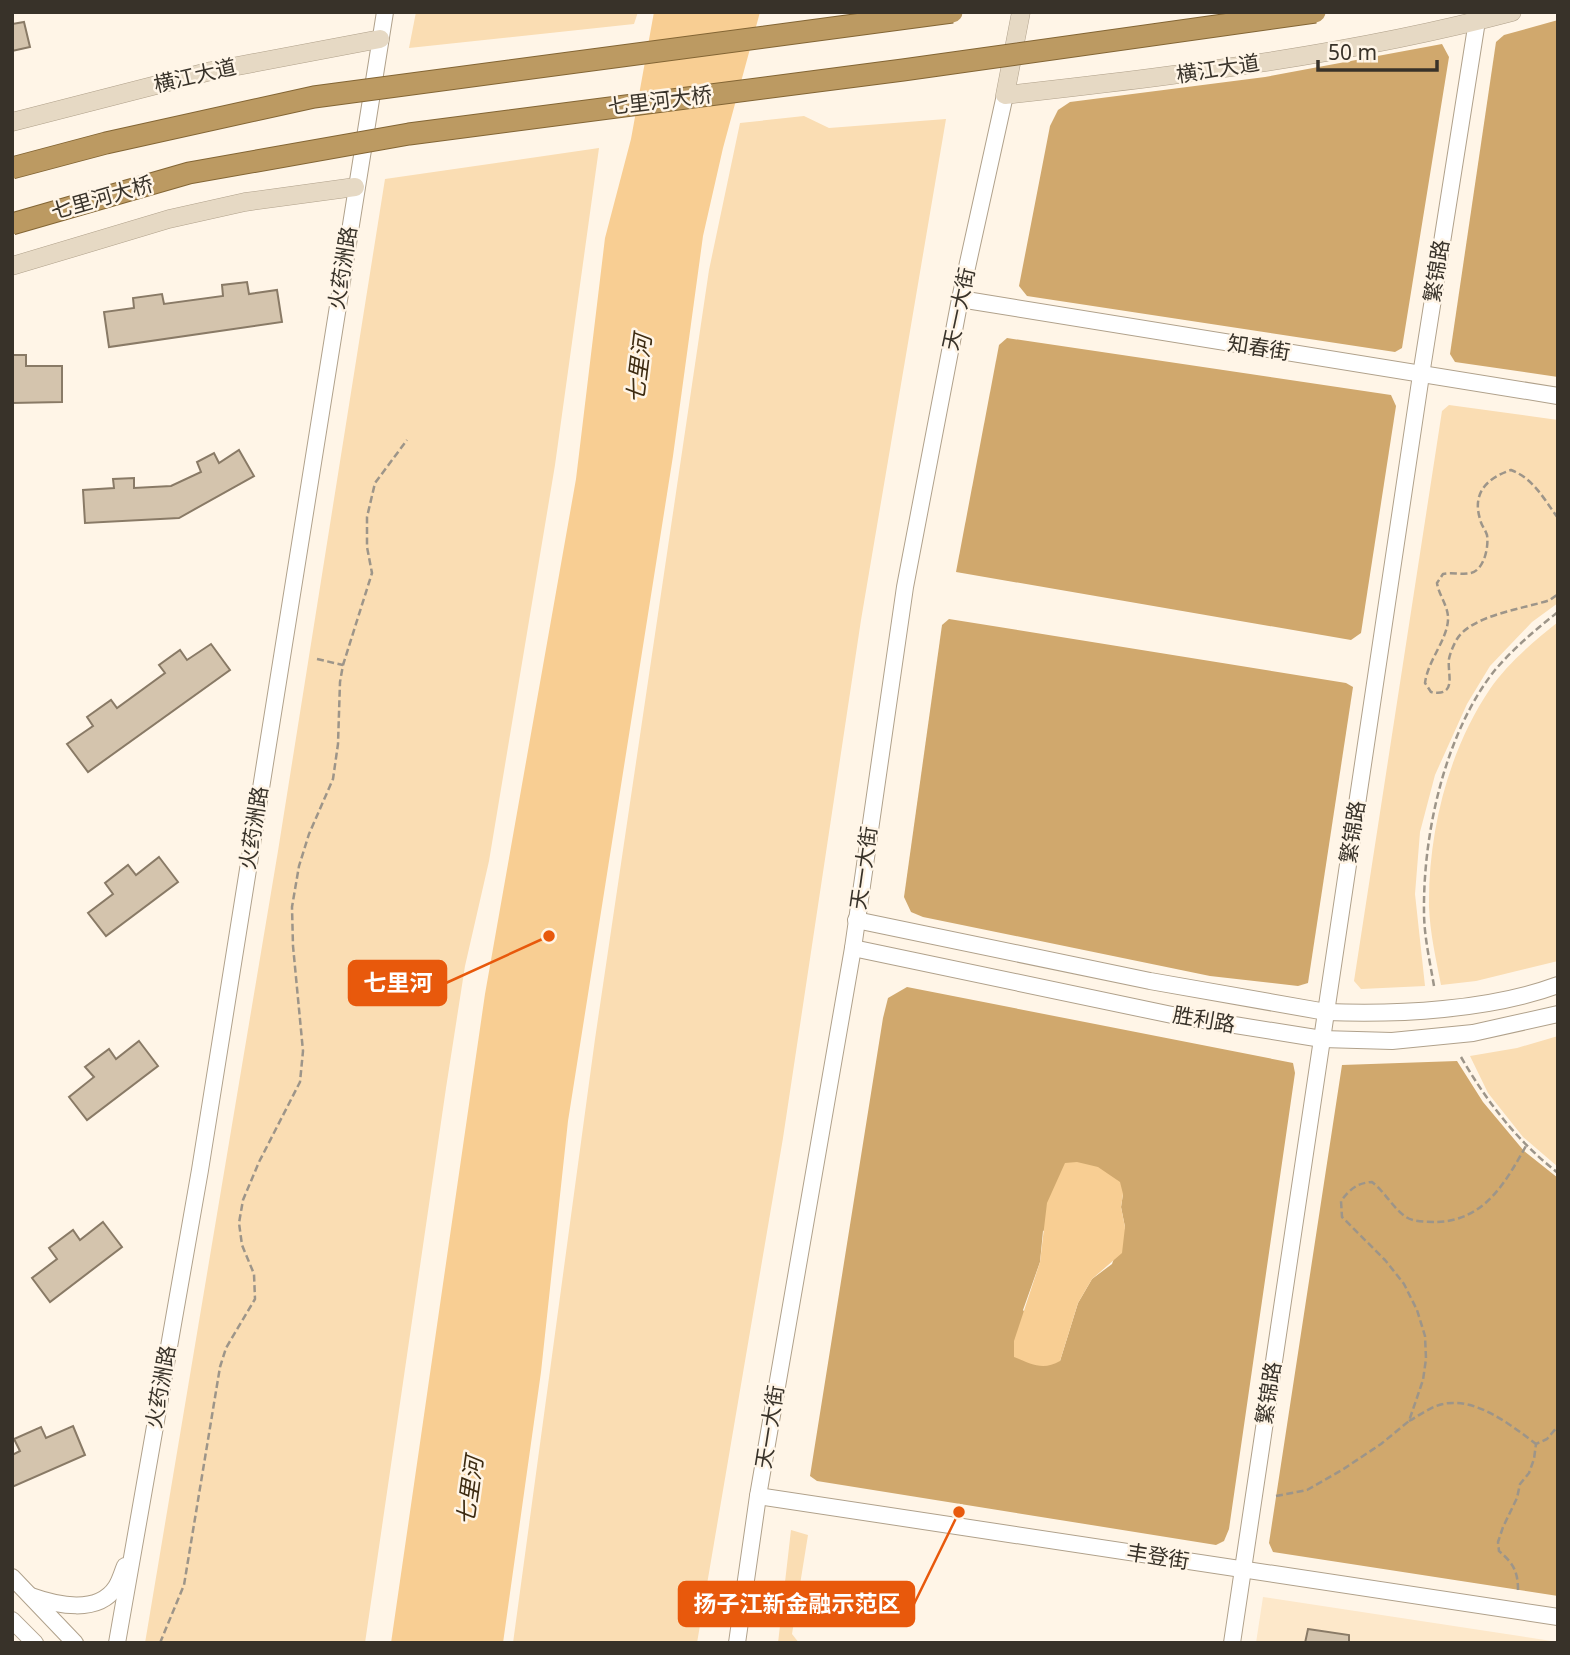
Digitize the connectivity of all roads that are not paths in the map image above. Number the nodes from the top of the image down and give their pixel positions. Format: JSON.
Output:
{"nodes":[{"id":1,"x":385,"y":12,"type":"edge"},
{"id":2,"x":952,"y":12,"type":"edge"},
{"id":3,"x":1021,"y":12,"type":"edge"},
{"id":4,"x":1315,"y":12,"type":"edge"},
{"id":5,"x":1512,"y":12,"type":"edge"},
{"id":6,"x":1477,"y":21,"type":"junction"},
{"id":7,"x":380,"y":38,"type":"junction"},
{"id":8,"x":1005,"y":95,"type":"junction"},
{"id":9,"x":12,"y":122,"type":"edge"},
{"id":10,"x":12,"y":167,"type":"edge"},
{"id":11,"x":355,"y":187,"type":"junction"},
{"id":12,"x":12,"y":223,"type":"edge"},
{"id":13,"x":12,"y":266,"type":"edge"},
{"id":14,"x":960,"y":299,"type":"junction"},
{"id":15,"x":1421,"y":375,"type":"junction"},
{"id":16,"x":1558,"y":396,"type":"edge"},
{"id":17,"x":856,"y":919,"type":"junction"},
{"id":18,"x":853,"y":948,"type":"junction"},
{"id":19,"x":1558,"y":985,"type":"edge"},
{"id":20,"x":1326,"y":1012,"type":"junction"},
{"id":21,"x":1558,"y":1014,"type":"edge"},
{"id":22,"x":1322,"y":1039,"type":"junction"},
{"id":23,"x":758,"y":1496,"type":"junction"},
{"id":24,"x":134,"y":1544,"type":"junction"},
{"id":25,"x":1242,"y":1570,"type":"junction"},
{"id":26,"x":12,"y":1577,"type":"edge"},
{"id":27,"x":31,"y":1596,"type":"junction"},
{"id":28,"x":1558,"y":1617,"type":"edge"},
{"id":29,"x":12,"y":1620,"type":"edge"},
{"id":30,"x":35,"y":1643,"type":"edge"},
{"id":31,"x":75,"y":1643,"type":"edge"},
{"id":32,"x":117,"y":1643,"type":"edge"},
{"id":33,"x":737,"y":1643,"type":"edge"},
{"id":34,"x":1232,"y":1643,"type":"edge"}],
"edges":[{"from":1,"to":7,"type":"street","name":"火药洲路"},
{"from":2,"to":10,"type":"highway","bridge":true},
{"from":3,"to":8,"type":"main road"},
{"from":4,"to":12,"type":"highway","name":"七里河大桥","bridge":true},
{"from":5,"to":6,"type":"main road","name":"横江大道"},
{"from":6,"to":8,"type":"main road","name":"横江大道"},
{"from":6,"to":15,"type":"street","name":"繁锦路"},
{"from":7,"to":9,"type":"main road","name":"横江大道"},
{"from":7,"to":11,"type":"street","name":"火药洲路"},
{"from":8,"to":14,"type":"street","name":"天一大街"},
{"from":11,"to":13,"type":"main road"},
{"from":11,"to":24,"type":"street","name":"火药洲路"},
{"from":14,"to":15,"type":"street","name":"知春街"},
{"from":14,"to":17,"type":"street","name":"天一大街"},
{"from":15,"to":16,"type":"street","name":"知春街"},
{"from":15,"to":20,"type":"street","name":"繁锦路"},
{"from":17,"to":18,"type":"street","name":"天一大街"},
{"from":17,"to":20,"type":"street"},
{"from":18,"to":22,"type":"street","name":"胜利路"},
{"from":18,"to":23,"type":"street","name":"天一大街"},
{"from":19,"to":20,"type":"street"},
{"from":20,"to":22,"type":"street","name":"繁锦路"},
{"from":21,"to":22,"type":"street","name":"胜利路"},
{"from":22,"to":25,"type":"street","name":"繁锦路"},
{"from":23,"to":25,"type":"street","name":"丰登街"},
{"from":23,"to":33,"type":"street","name":"天一大街"},
{"from":24,"to":27,"type":"street"},
{"from":24,"to":32,"type":"street","name":"火药洲路"},
{"from":25,"to":28,"type":"street","name":"丰登街"},
{"from":25,"to":34,"type":"street","name":"繁锦路"},
{"from":26,"to":27,"type":"street"},
{"from":27,"to":31,"type":"street"},
{"from":29,"to":30,"type":"street"}]}
